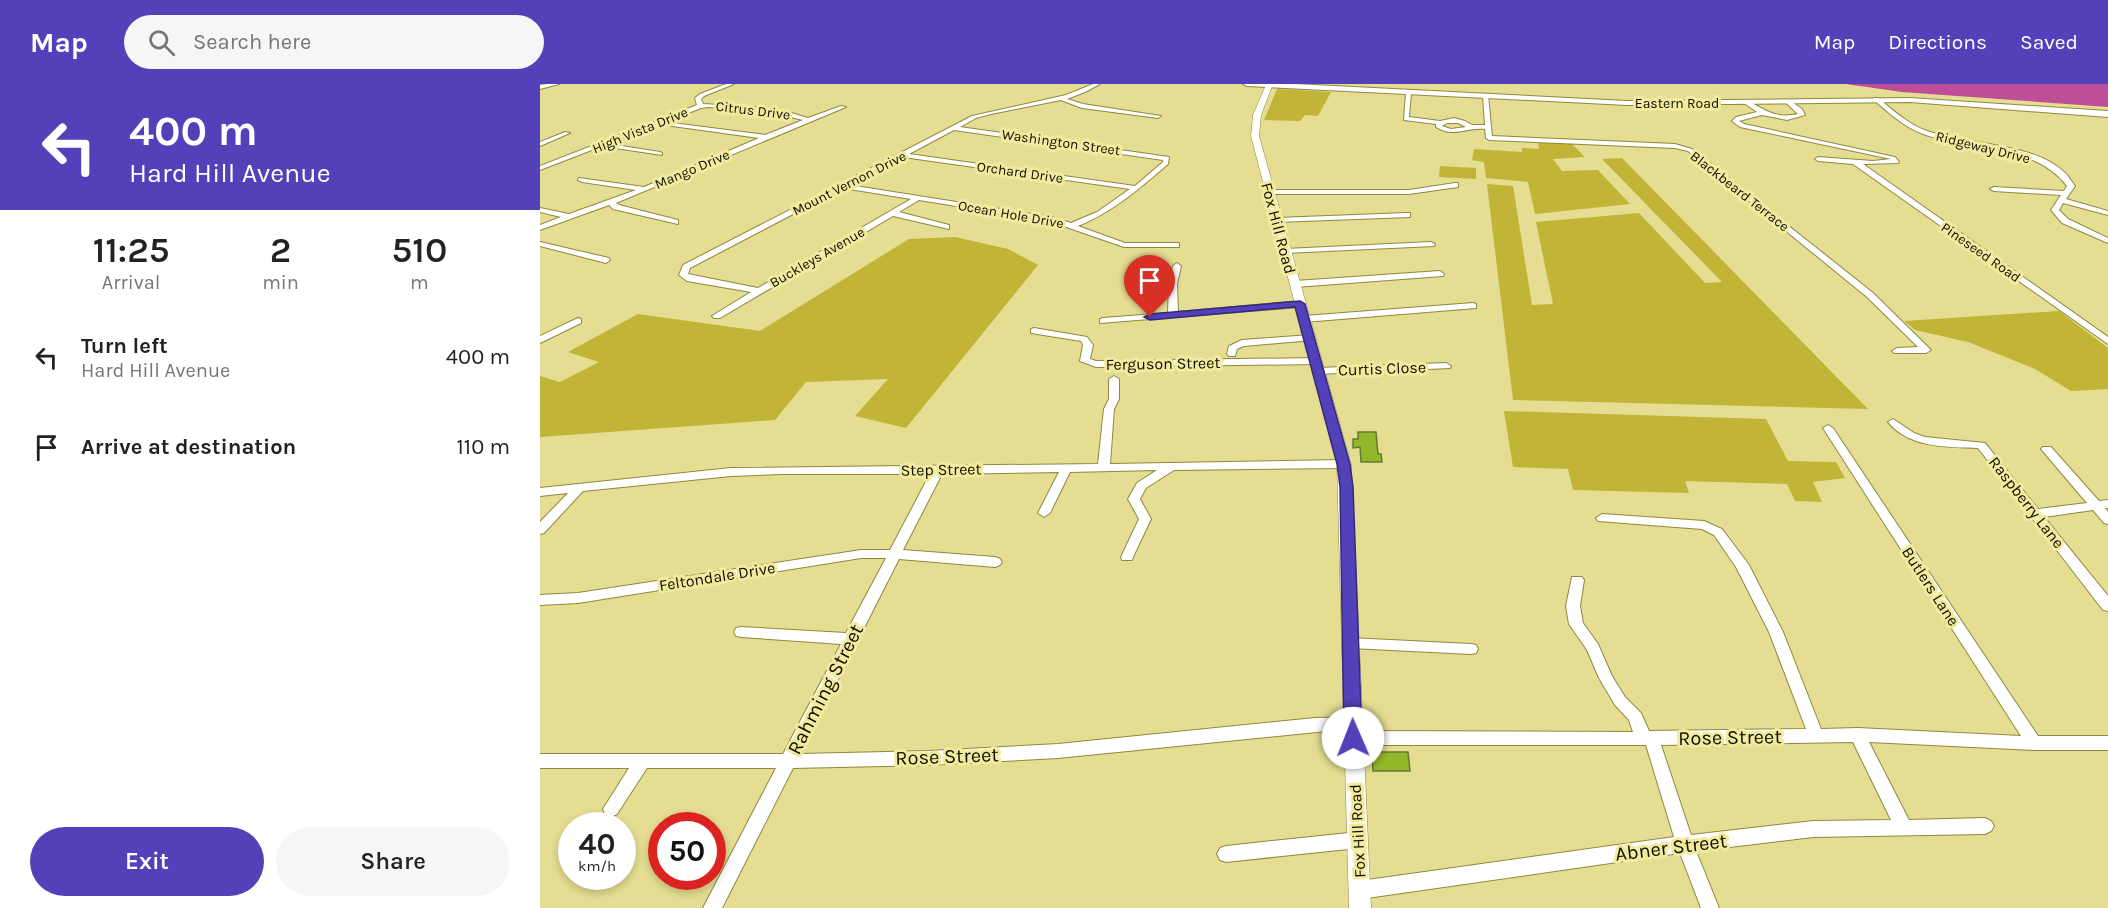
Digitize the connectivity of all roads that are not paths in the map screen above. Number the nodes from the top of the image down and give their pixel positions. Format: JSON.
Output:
{"nodes":[{"id":1,"x":555,"y":84,"type":"edge"},
{"id":2,"x":731,"y":84,"type":"edge"},
{"id":3,"x":1097,"y":84,"type":"edge"},
{"id":4,"x":1247,"y":84,"type":"edge"},
{"id":5,"x":1270,"y":85,"type":"edge"},
{"id":6,"x":540,"y":87,"type":"edge"},
{"id":7,"x":1408,"y":93,"type":"junction"},
{"id":8,"x":1486,"y":96,"type":"junction"},
{"id":9,"x":1060,"y":98,"type":"junction"},
{"id":10,"x":1876,"y":99,"type":"junction"},
{"id":11,"x":1787,"y":101,"type":"junction"},
{"id":12,"x":1746,"y":102,"type":"junction"},
{"id":13,"x":700,"y":106,"type":"junction"},
{"id":14,"x":843,"y":107,"type":"dead end"},
{"id":15,"x":1761,"y":114,"type":"junction"},
{"id":16,"x":2108,"y":114,"type":"edge"},
{"id":17,"x":1158,"y":116,"type":"dead end"},
{"id":18,"x":806,"y":118,"type":"junction"},
{"id":19,"x":659,"y":123,"type":"junction"},
{"id":20,"x":1440,"y":123,"type":"junction"},
{"id":21,"x":1470,"y":127,"type":"junction"},
{"id":22,"x":1487,"y":127,"type":"junction"},
{"id":23,"x":954,"y":128,"type":"junction"},
{"id":24,"x":567,"y":133,"type":"dead end"},
{"id":25,"x":766,"y":137,"type":"junction"},
{"id":26,"x":1960,"y":140,"type":"junction"},
{"id":27,"x":540,"y":144,"type":"edge"},
{"id":28,"x":603,"y":145,"type":"junction"},
{"id":29,"x":1958,"y":150,"type":"dead end"},
{"id":30,"x":660,"y":154,"type":"dead end"},
{"id":31,"x":903,"y":155,"type":"junction"},
{"id":32,"x":1818,"y":159,"type":"dead end"},
{"id":33,"x":1855,"y":162,"type":"junction"},
{"id":34,"x":540,"y":168,"type":"edge"},
{"id":35,"x":582,"y":180,"type":"dead end"},
{"id":36,"x":1455,"y":185,"type":"dead end"},
{"id":37,"x":843,"y":186,"type":"junction"},
{"id":38,"x":1136,"y":188,"type":"junction"},
{"id":39,"x":645,"y":189,"type":"junction"},
{"id":40,"x":1994,"y":189,"type":"dead end"},
{"id":41,"x":1269,"y":192,"type":"junction"},
{"id":42,"x":2066,"y":193,"type":"junction"},
{"id":43,"x":918,"y":198,"type":"junction"},
{"id":44,"x":2060,"y":200,"type":"junction"},
{"id":45,"x":611,"y":203,"type":"junction"},
{"id":46,"x":540,"y":210,"type":"edge"},
{"id":47,"x":892,"y":213,"type":"junction"},
{"id":48,"x":2108,"y":213,"type":"edge"},
{"id":49,"x":1407,"y":215,"type":"dead end"},
{"id":50,"x":568,"y":216,"type":"junction"},
{"id":51,"x":1276,"y":220,"type":"junction"},
{"id":52,"x":675,"y":222,"type":"dead end"},
{"id":53,"x":1074,"y":225,"type":"junction"},
{"id":54,"x":946,"y":227,"type":"dead end"},
{"id":55,"x":540,"y":228,"type":"edge"},
{"id":56,"x":2108,"y":241,"type":"edge"},
{"id":57,"x":540,"y":244,"type":"edge"},
{"id":58,"x":1431,"y":244,"type":"dead end"},
{"id":59,"x":1176,"y":245,"type":"dead end"},
{"id":60,"x":1285,"y":251,"type":"junction"},
{"id":61,"x":606,"y":260,"type":"dead end"},
{"id":62,"x":1177,"y":266,"type":"dead end"},
{"id":63,"x":1440,"y":274,"type":"dead end"},
{"id":64,"x":1295,"y":284,"type":"junction"},
{"id":65,"x":759,"y":291,"type":"junction"},
{"id":66,"x":1300,"y":304,"type":"junction"},
{"id":67,"x":1473,"y":306,"type":"dead end"},
{"id":68,"x":1173,"y":315,"type":"junction"},
{"id":69,"x":717,"y":316,"type":"dead end"},
{"id":70,"x":1304,"y":319,"type":"junction"},
{"id":71,"x":578,"y":321,"type":"dead end"},
{"id":72,"x":1103,"y":321,"type":"dead end"},
{"id":73,"x":1034,"y":331,"type":"dead end"},
{"id":74,"x":1310,"y":338,"type":"junction"},
{"id":75,"x":540,"y":340,"type":"edge"},
{"id":76,"x":2108,"y":341,"type":"edge"},
{"id":77,"x":1897,"y":351,"type":"dead end"},
{"id":78,"x":1232,"y":354,"type":"dead end"},
{"id":79,"x":1317,"y":366,"type":"junction"},
{"id":80,"x":1446,"y":366,"type":"dead end"},
{"id":81,"x":1114,"y":379,"type":"dead end"},
{"id":82,"x":1893,"y":422,"type":"dead end"},
{"id":83,"x":1828,"y":428,"type":"dead end"},
{"id":84,"x":2047,"y":449,"type":"dead end"},
{"id":85,"x":1344,"y":464,"type":"junction"},
{"id":86,"x":1173,"y":466,"type":"junction"},
{"id":87,"x":1066,"y":467,"type":"junction"},
{"id":88,"x":1104,"y":467,"type":"junction"},
{"id":89,"x":938,"y":470,"type":"junction"},
{"id":90,"x":579,"y":488,"type":"junction"},
{"id":91,"x":540,"y":492,"type":"edge"},
{"id":92,"x":2102,"y":505,"type":"edge"},
{"id":93,"x":1044,"y":513,"type":"dead end"},
{"id":94,"x":2036,"y":514,"type":"junction"},
{"id":95,"x":1602,"y":518,"type":"dead end"},
{"id":96,"x":2108,"y":520,"type":"edge"},
{"id":97,"x":540,"y":530,"type":"edge"},
{"id":98,"x":894,"y":554,"type":"junction"},
{"id":99,"x":1127,"y":557,"type":"dead end"},
{"id":100,"x":995,"y":562,"type":"dead end"},
{"id":101,"x":1577,"y":580,"type":"dead end"},
{"id":102,"x":540,"y":600,"type":"edge"},
{"id":103,"x":2108,"y":606,"type":"edge"},
{"id":104,"x":741,"y":632,"type":"dead end"},
{"id":105,"x":850,"y":639,"type":"junction"},
{"id":106,"x":1350,"y":643,"type":"junction"},
{"id":107,"x":1471,"y":650,"type":"dead end"},
{"id":108,"x":1353,"y":731,"type":"junction"},
{"id":109,"x":1858,"y":735,"type":"junction"},
{"id":110,"x":1816,"y":736,"type":"junction"},
{"id":111,"x":1647,"y":738,"type":"junction"},
{"id":112,"x":2034,"y":743,"type":"junction"},
{"id":113,"x":2108,"y":743,"type":"edge"},
{"id":114,"x":540,"y":761,"type":"edge"},
{"id":115,"x":643,"y":761,"type":"junction"},
{"id":116,"x":789,"y":761,"type":"junction"},
{"id":117,"x":611,"y":809,"type":"dead end"},
{"id":118,"x":1903,"y":826,"type":"junction"},
{"id":119,"x":1985,"y":826,"type":"dead end"},
{"id":120,"x":1358,"y":840,"type":"junction"},
{"id":121,"x":1685,"y":844,"type":"junction"},
{"id":122,"x":1226,"y":854,"type":"dead end"},
{"id":123,"x":1360,"y":890,"type":"junction"},
{"id":124,"x":712,"y":908,"type":"edge"},
{"id":125,"x":1360,"y":908,"type":"edge"},
{"id":126,"x":1710,"y":908,"type":"edge"}],
"edges":[{"from":1,"to":6,"type":"street"},
{"from":2,"to":13,"type":"street","name":"High Vista Drive"},
{"from":3,"to":9,"type":"street","name":"Mount Vernon Drive"},
{"from":4,"to":5,"type":"highway","name":"Eastern Road"},
{"from":5,"to":7,"type":"highway","name":"Eastern Road"},
{"from":5,"to":41,"type":"main road","name":"Fox Hill Road"},
{"from":7,"to":8,"type":"highway","name":"Eastern Road"},
{"from":7,"to":20,"type":"street"},
{"from":8,"to":12,"type":"highway","name":"Eastern Road"},
{"from":8,"to":22,"type":"street"},
{"from":9,"to":17,"type":"street"},
{"from":9,"to":23,"type":"street","name":"Mount Vernon Drive"},
{"from":10,"to":11,"type":"highway","name":"Eastern Road"},
{"from":10,"to":16,"type":"highway","name":"Eastern Road"},
{"from":10,"to":26,"type":"street","name":"Ridgeway Drive"},
{"from":11,"to":12,"type":"highway","name":"Eastern Road"},
{"from":11,"to":15,"type":"street"},
{"from":12,"to":15,"type":"street"},
{"from":13,"to":18,"type":"street","name":"Citrus Drive"},
{"from":13,"to":19,"type":"street","name":"High Vista Drive"},
{"from":14,"to":18,"type":"street","name":"Mango Drive"},
{"from":15,"to":33,"type":"street"},
{"from":18,"to":25,"type":"street","name":"Mango Drive"},
{"from":19,"to":25,"type":"street"},
{"from":19,"to":28,"type":"street","name":"High Vista Drive"},
{"from":20,"to":21,"type":"street"},
{"from":20,"to":21,"type":"street"},
{"from":21,"to":22,"type":"street"},
{"from":22,"to":77,"type":"street","name":"Blackbeard Terrace"},
{"from":23,"to":31,"type":"street","name":"Mount Vernon Drive"},
{"from":23,"to":38,"type":"street","name":"Washington Street"},
{"from":24,"to":27,"type":"street"},
{"from":25,"to":39,"type":"street","name":"Mango Drive"},
{"from":26,"to":29,"type":"street"},
{"from":26,"to":42,"type":"street","name":"Ridgeway Drive"},
{"from":28,"to":30,"type":"street"},
{"from":28,"to":34,"type":"street","name":"High Vista Drive"},
{"from":31,"to":37,"type":"street","name":"Mount Vernon Drive"},
{"from":31,"to":38,"type":"street","name":"Orchard Drive"},
{"from":32,"to":33,"type":"street"},
{"from":33,"to":76,"type":"street","name":"Pineseed Road"},
{"from":35,"to":39,"type":"street"},
{"from":36,"to":41,"type":"street"},
{"from":37,"to":43,"type":"street","name":"Ocean Hole Drive"},
{"from":37,"to":65,"type":"street","name":"Mount Vernon Drive"},
{"from":38,"to":53,"type":"street"},
{"from":39,"to":45,"type":"street","name":"Mango Drive"},
{"from":40,"to":42,"type":"street"},
{"from":41,"to":51,"type":"main road","name":"Fox Hill Road"},
{"from":42,"to":44,"type":"street"},
{"from":43,"to":47,"type":"street","name":"Buckleys Avenue"},
{"from":43,"to":53,"type":"street","name":"Ocean Hole Drive"},
{"from":44,"to":48,"type":"street"},
{"from":44,"to":56,"type":"street"},
{"from":45,"to":50,"type":"street","name":"Mango Drive"},
{"from":45,"to":52,"type":"street"},
{"from":46,"to":50,"type":"street"},
{"from":47,"to":54,"type":"street"},
{"from":47,"to":65,"type":"street","name":"Buckleys Avenue"},
{"from":49,"to":51,"type":"street"},
{"from":50,"to":55,"type":"street","name":"Mango Drive"},
{"from":51,"to":60,"type":"main road","name":"Fox Hill Road"},
{"from":53,"to":59,"type":"street","name":"Ocean Hole Drive"},
{"from":57,"to":61,"type":"street"},
{"from":58,"to":60,"type":"street"},
{"from":60,"to":64,"type":"main road","name":"Fox Hill Road"},
{"from":62,"to":68,"type":"street"},
{"from":63,"to":64,"type":"street"},
{"from":64,"to":66,"type":"main road","name":"Fox Hill Road"},
{"from":65,"to":69,"type":"street","name":"Buckleys Avenue"},
{"from":66,"to":68,"type":"street"},
{"from":66,"to":70,"type":"main road","name":"Fox Hill Road"},
{"from":67,"to":70,"type":"street"},
{"from":68,"to":72,"type":"street"},
{"from":70,"to":74,"type":"main road","name":"Fox Hill Road"},
{"from":71,"to":75,"type":"street"},
{"from":73,"to":79,"type":"street","name":"Ferguson Street"},
{"from":74,"to":78,"type":"street"},
{"from":74,"to":79,"type":"main road","name":"Fox Hill Road"},
{"from":79,"to":80,"type":"street","name":"Curtis Close"},
{"from":79,"to":85,"type":"main road","name":"Fox Hill Road"},
{"from":81,"to":88,"type":"street"},
{"from":82,"to":94,"type":"street","name":"Raspberry Lane"},
{"from":83,"to":112,"type":"street","name":"Butlers Lane"},
{"from":84,"to":92,"type":"street"},
{"from":85,"to":86,"type":"street","name":"Step Street"},
{"from":85,"to":106,"type":"main road","name":"Fox Hill Road"},
{"from":86,"to":88,"type":"street","name":"Step Street"},
{"from":86,"to":99,"type":"street"},
{"from":87,"to":88,"type":"street","name":"Step Street"},
{"from":87,"to":89,"type":"street","name":"Step Street"},
{"from":87,"to":93,"type":"street"},
{"from":89,"to":90,"type":"street","name":"Step Street"},
{"from":89,"to":98,"type":"street","name":"Rahming Street"},
{"from":90,"to":91,"type":"street","name":"Step Street"},
{"from":90,"to":97,"type":"street"},
{"from":92,"to":94,"type":"street"},
{"from":92,"to":96,"type":"street"},
{"from":94,"to":103,"type":"street","name":"Raspberry Lane"},
{"from":95,"to":110,"type":"street"},
{"from":98,"to":100,"type":"street","name":"Feltondale Drive"},
{"from":98,"to":102,"type":"street","name":"Feltondale Drive"},
{"from":98,"to":105,"type":"street","name":"Rahming Street"},
{"from":101,"to":111,"type":"street"},
{"from":104,"to":105,"type":"street"},
{"from":105,"to":116,"type":"street","name":"Rahming Street"},
{"from":106,"to":107,"type":"street"},
{"from":106,"to":108,"type":"main road","name":"Fox Hill Road"},
{"from":108,"to":111,"type":"street","name":"Rose Street"},
{"from":108,"to":116,"type":"street","name":"Rose Street"},
{"from":108,"to":120,"type":"main road","name":"Fox Hill Road"},
{"from":109,"to":110,"type":"street","name":"Rose Street"},
{"from":109,"to":112,"type":"street","name":"Rose Street"},
{"from":109,"to":118,"type":"street"},
{"from":110,"to":111,"type":"street","name":"Rose Street"},
{"from":111,"to":121,"type":"street"},
{"from":112,"to":113,"type":"street","name":"Rose Street"},
{"from":114,"to":115,"type":"street","name":"Rose Street"},
{"from":115,"to":116,"type":"street","name":"Rose Street"},
{"from":115,"to":117,"type":"street"},
{"from":116,"to":124,"type":"street","name":"Rahming Street"},
{"from":118,"to":119,"type":"street","name":"Abner Street"},
{"from":118,"to":121,"type":"street","name":"Abner Street"},
{"from":120,"to":122,"type":"street"},
{"from":120,"to":123,"type":"main road","name":"Fox Hill Road"},
{"from":121,"to":123,"type":"street","name":"Abner Street"},
{"from":121,"to":126,"type":"street"},
{"from":123,"to":125,"type":"main road","name":"Fox Hill Road"}]}
